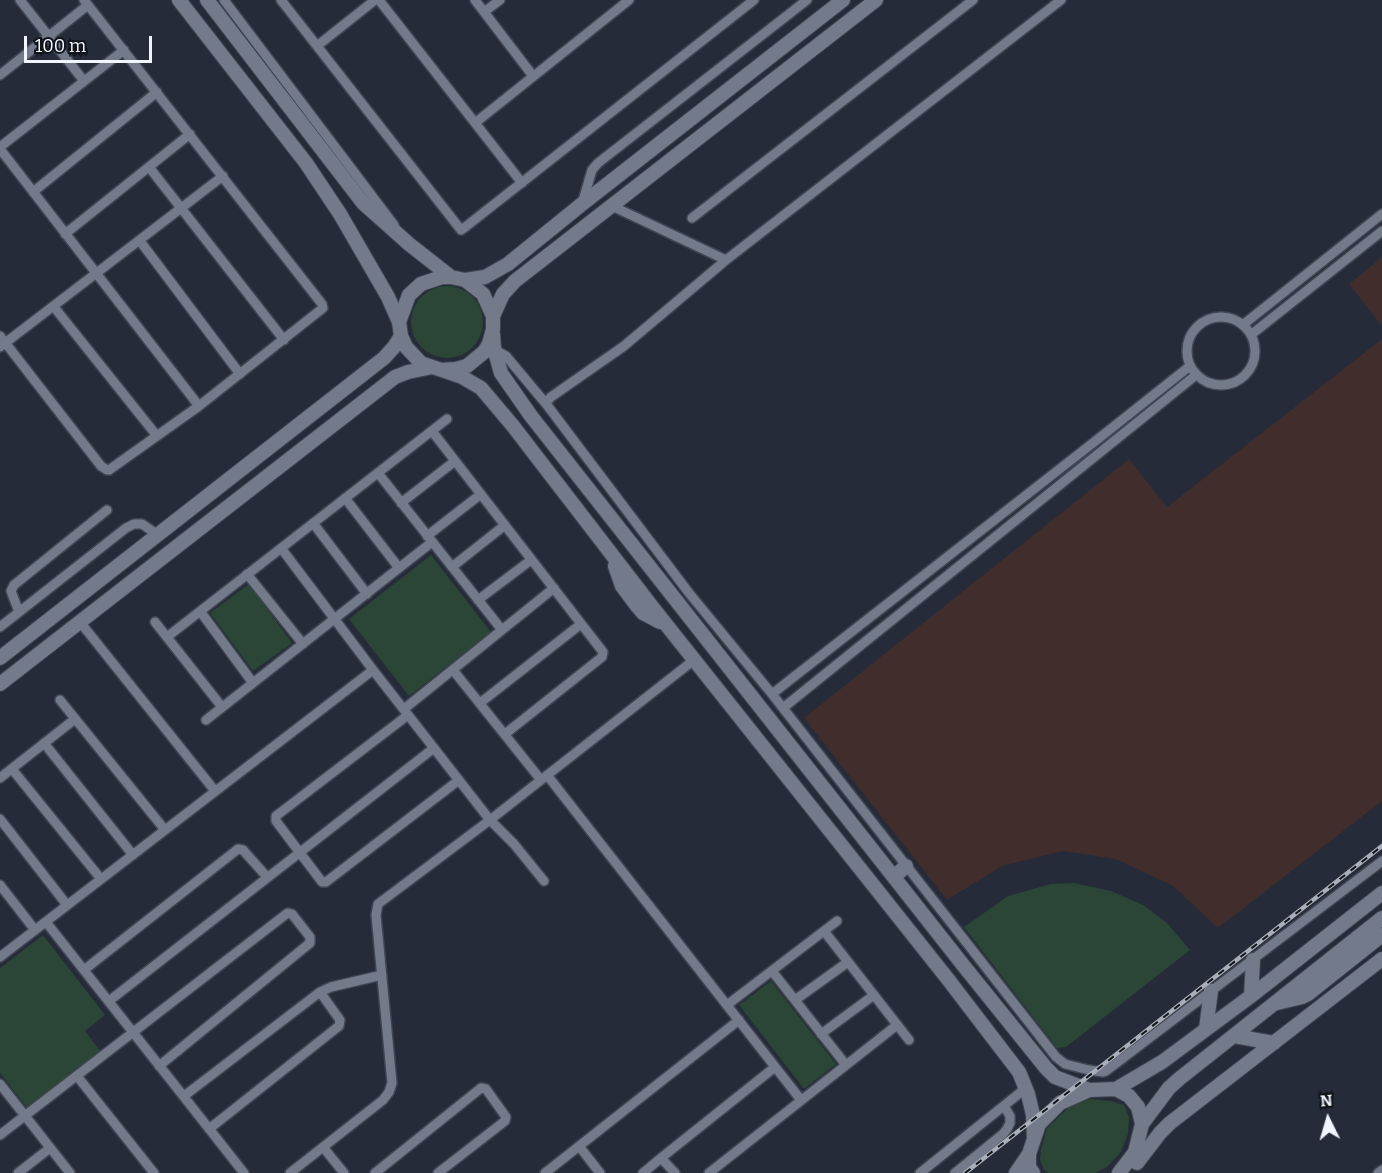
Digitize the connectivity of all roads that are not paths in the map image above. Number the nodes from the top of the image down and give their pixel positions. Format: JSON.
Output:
{"nodes":[{"id":1,"x":20,"y":0,"type":"edge"},
{"id":2,"x":179,"y":0,"type":"edge"},
{"id":3,"x":207,"y":0,"type":"edge"},
{"id":4,"x":224,"y":0,"type":"edge"},
{"id":5,"x":281,"y":0,"type":"edge"},
{"id":6,"x":377,"y":0,"type":"edge"},
{"id":7,"x":475,"y":0,"type":"edge"},
{"id":8,"x":500,"y":0,"type":"edge"},
{"id":9,"x":629,"y":0,"type":"edge"},
{"id":10,"x":754,"y":0,"type":"edge"},
{"id":11,"x":807,"y":0,"type":"edge"},
{"id":12,"x":843,"y":0,"type":"edge"},
{"id":13,"x":876,"y":0,"type":"edge"},
{"id":14,"x":972,"y":0,"type":"edge"},
{"id":15,"x":1061,"y":0,"type":"edge"},
{"id":16,"x":86,"y":2,"type":"edge"},
{"id":17,"x":484,"y":12,"type":"junction"},
{"id":18,"x":49,"y":36,"type":"junction"},
{"id":19,"x":317,"y":46,"type":"junction"},
{"id":20,"x":124,"y":50,"type":"junction"},
{"id":21,"x":2,"y":70,"type":"edge"},
{"id":22,"x":533,"y":76,"type":"junction"},
{"id":23,"x":84,"y":81,"type":"junction"},
{"id":24,"x":157,"y":92,"type":"junction"},
{"id":25,"x":475,"y":123,"type":"junction"},
{"id":26,"x":190,"y":134,"type":"junction"},
{"id":27,"x":0,"y":148,"type":"edge"},
{"id":28,"x":149,"y":166,"type":"junction"},
{"id":29,"x":223,"y":176,"type":"junction"},
{"id":30,"x":522,"y":183,"type":"junction"},
{"id":31,"x":33,"y":192,"type":"junction"},
{"id":32,"x":582,"y":204,"type":"junction"},
{"id":33,"x":612,"y":206,"type":"junction"},
{"id":34,"x":182,"y":208,"type":"junction"},
{"id":35,"x":1382,"y":214,"type":"edge"},
{"id":36,"x":692,"y":218,"type":"dead end"},
{"id":37,"x":1382,"y":231,"type":"edge"},
{"id":38,"x":65,"y":234,"type":"junction"},
{"id":39,"x":140,"y":241,"type":"junction"},
{"id":40,"x":409,"y":244,"type":"junction"},
{"id":41,"x":726,"y":260,"type":"junction"},
{"id":42,"x":96,"y":274,"type":"junction"},
{"id":43,"x":458,"y":279,"type":"junction"},
{"id":44,"x":54,"y":307,"type":"junction"},
{"id":45,"x":493,"y":323,"type":"junction"},
{"id":46,"x":1244,"y":324,"type":"junction"},
{"id":47,"x":400,"y":329,"type":"junction"},
{"id":48,"x":1252,"y":334,"type":"junction"},
{"id":49,"x":284,"y":340,"type":"junction"},
{"id":50,"x":2,"y":342,"type":"edge"},
{"id":51,"x":495,"y":350,"type":"junction"},
{"id":52,"x":1190,"y":366,"type":"junction"},
{"id":53,"x":437,"y":368,"type":"junction"},
{"id":54,"x":240,"y":374,"type":"junction"},
{"id":55,"x":1197,"y":375,"type":"junction"},
{"id":56,"x":547,"y":405,"type":"junction"},
{"id":57,"x":199,"y":406,"type":"junction"},
{"id":58,"x":447,"y":419,"type":"dead end"},
{"id":59,"x":432,"y":431,"type":"junction"},
{"id":60,"x":157,"y":436,"type":"junction"},
{"id":61,"x":455,"y":461,"type":"junction"},
{"id":62,"x":378,"y":473,"type":"junction"},
{"id":63,"x":481,"y":494,"type":"junction"},
{"id":64,"x":345,"y":498,"type":"junction"},
{"id":65,"x":401,"y":503,"type":"junction"},
{"id":66,"x":107,"y":510,"type":"dead end"},
{"id":67,"x":314,"y":523,"type":"junction"},
{"id":68,"x":505,"y":525,"type":"junction"},
{"id":69,"x":158,"y":535,"type":"junction"},
{"id":70,"x":430,"y":539,"type":"junction"},
{"id":71,"x":281,"y":548,"type":"junction"},
{"id":72,"x":531,"y":560,"type":"junction"},
{"id":73,"x":452,"y":567,"type":"junction"},
{"id":74,"x":399,"y":568,"type":"junction"},
{"id":75,"x":247,"y":574,"type":"junction"},
{"id":76,"x":554,"y":588,"type":"junction"},
{"id":77,"x":367,"y":594,"type":"junction"},
{"id":78,"x":478,"y":600,"type":"junction"},
{"id":79,"x":200,"y":611,"type":"junction"},
{"id":80,"x":19,"y":612,"type":"junction"},
{"id":81,"x":335,"y":619,"type":"junction"},
{"id":82,"x":80,"y":622,"type":"junction"},
{"id":83,"x":155,"y":622,"type":"dead end"},
{"id":84,"x":581,"y":624,"type":"junction"},
{"id":85,"x":0,"y":627,"type":"edge"},
{"id":86,"x":502,"y":630,"type":"junction"},
{"id":87,"x":167,"y":637,"type":"junction"},
{"id":88,"x":303,"y":644,"type":"junction"},
{"id":89,"x":0,"y":658,"type":"edge"},
{"id":90,"x":694,"y":660,"type":"junction"},
{"id":91,"x":373,"y":670,"type":"junction"},
{"id":92,"x":453,"y":670,"type":"junction"},
{"id":93,"x":253,"y":682,"type":"junction"},
{"id":94,"x":0,"y":684,"type":"edge"},
{"id":95,"x":772,"y":694,"type":"junction"},
{"id":96,"x":60,"y":700,"type":"dead end"},
{"id":97,"x":480,"y":703,"type":"junction"},
{"id":98,"x":222,"y":707,"type":"junction"},
{"id":99,"x":783,"y":708,"type":"junction"},
{"id":100,"x":406,"y":712,"type":"junction"},
{"id":101,"x":75,"y":719,"type":"junction"},
{"id":102,"x":206,"y":720,"type":"dead end"},
{"id":103,"x":505,"y":734,"type":"junction"},
{"id":104,"x":44,"y":743,"type":"junction"},
{"id":105,"x":434,"y":748,"type":"junction"},
{"id":106,"x":12,"y":769,"type":"junction"},
{"id":107,"x":0,"y":778,"type":"edge"},
{"id":108,"x":544,"y":778,"type":"junction"},
{"id":109,"x":459,"y":780,"type":"junction"},
{"id":110,"x":215,"y":791,"type":"junction"},
{"id":111,"x":0,"y":819,"type":"edge"},
{"id":112,"x":490,"y":820,"type":"junction"},
{"id":113,"x":165,"y":830,"type":"junction"},
{"id":114,"x":300,"y":852,"type":"junction"},
{"id":115,"x":133,"y":855,"type":"junction"},
{"id":116,"x":1382,"y":861,"type":"edge"},
{"id":117,"x":906,"y":866,"type":"junction"},
{"id":118,"x":267,"y":877,"type":"junction"},
{"id":119,"x":894,"y":878,"type":"junction"},
{"id":120,"x":101,"y":879,"type":"junction"},
{"id":121,"x":544,"y":881,"type":"dead end"},
{"id":122,"x":0,"y":885,"type":"edge"},
{"id":123,"x":1382,"y":893,"type":"edge"},
{"id":124,"x":67,"y":905,"type":"junction"},
{"id":125,"x":1382,"y":918,"type":"edge"},
{"id":126,"x":837,"y":921,"type":"dead end"},
{"id":127,"x":46,"y":922,"type":"junction"},
{"id":128,"x":35,"y":930,"type":"junction"},
{"id":129,"x":824,"y":931,"type":"junction"},
{"id":130,"x":1382,"y":935,"type":"edge"},
{"id":131,"x":1,"y":955,"type":"edge"},
{"id":132,"x":1382,"y":959,"type":"edge"},
{"id":133,"x":1253,"y":960,"type":"junction"},
{"id":134,"x":848,"y":962,"type":"junction"},
{"id":135,"x":84,"y":970,"type":"junction"},
{"id":136,"x":772,"y":971,"type":"junction"},
{"id":137,"x":382,"y":975,"type":"junction"},
{"id":138,"x":1211,"y":991,"type":"junction"},
{"id":139,"x":320,"y":992,"type":"junction"},
{"id":140,"x":874,"y":995,"type":"junction"},
{"id":141,"x":1251,"y":996,"type":"junction"},
{"id":142,"x":795,"y":1000,"type":"junction"},
{"id":143,"x":109,"y":1001,"type":"junction"},
{"id":144,"x":1276,"y":1003,"type":"junction"},
{"id":145,"x":727,"y":1005,"type":"junction"},
{"id":146,"x":739,"y":1020,"type":"junction"},
{"id":147,"x":897,"y":1025,"type":"junction"},
{"id":148,"x":1206,"y":1029,"type":"junction"},
{"id":149,"x":133,"y":1033,"type":"junction"},
{"id":150,"x":821,"y":1034,"type":"junction"},
{"id":151,"x":1234,"y":1036,"type":"junction"},
{"id":152,"x":909,"y":1040,"type":"dead end"},
{"id":153,"x":1274,"y":1043,"type":"junction"},
{"id":154,"x":846,"y":1065,"type":"junction"},
{"id":155,"x":159,"y":1066,"type":"junction"},
{"id":156,"x":775,"y":1067,"type":"junction"},
{"id":157,"x":77,"y":1076,"type":"junction"},
{"id":158,"x":0,"y":1084,"type":"edge"},
{"id":159,"x":1026,"y":1089,"type":"junction"},
{"id":160,"x":1116,"y":1089,"type":"junction"},
{"id":161,"x":1089,"y":1090,"type":"junction"},
{"id":162,"x":184,"y":1096,"type":"junction"},
{"id":163,"x":801,"y":1100,"type":"junction"},
{"id":164,"x":1004,"y":1106,"type":"junction"},
{"id":165,"x":24,"y":1115,"type":"junction"},
{"id":166,"x":1142,"y":1124,"type":"junction"},
{"id":167,"x":209,"y":1129,"type":"junction"},
{"id":168,"x":0,"y":1135,"type":"edge"},
{"id":169,"x":1034,"y":1139,"type":"junction"},
{"id":170,"x":579,"y":1146,"type":"junction"},
{"id":171,"x":323,"y":1147,"type":"junction"},
{"id":172,"x":50,"y":1148,"type":"junction"},
{"id":173,"x":1029,"y":1154,"type":"junction"},
{"id":174,"x":661,"y":1158,"type":"junction"},
{"id":175,"x":1137,"y":1162,"type":"edge"},
{"id":176,"x":1382,"y":1170,"type":"edge"},
{"id":177,"x":18,"y":1173,"type":"edge"},
{"id":178,"x":70,"y":1173,"type":"edge"},
{"id":179,"x":154,"y":1173,"type":"edge"},
{"id":180,"x":244,"y":1173,"type":"edge"},
{"id":181,"x":290,"y":1173,"type":"edge"},
{"id":182,"x":344,"y":1173,"type":"edge"},
{"id":183,"x":375,"y":1173,"type":"edge"},
{"id":184,"x":438,"y":1173,"type":"edge"},
{"id":185,"x":546,"y":1173,"type":"edge"},
{"id":186,"x":600,"y":1173,"type":"edge"},
{"id":187,"x":643,"y":1173,"type":"edge"},
{"id":188,"x":675,"y":1173,"type":"edge"},
{"id":189,"x":709,"y":1173,"type":"edge"},
{"id":190,"x":920,"y":1173,"type":"edge"},
{"id":191,"x":955,"y":1173,"type":"edge"},
{"id":192,"x":1016,"y":1173,"type":"edge"},
{"id":193,"x":1033,"y":1173,"type":"edge"},
{"id":194,"x":1119,"y":1173,"type":"edge"},
{"id":195,"x":1378,"y":1173,"type":"edge"}],
"edges":[{"from":1,"to":18,"type":"street"},
{"from":2,"to":47,"type":"street"},
{"from":3,"to":40,"type":"street"},
{"from":4,"to":40,"type":"street"},
{"from":5,"to":19,"type":"street"},
{"from":6,"to":19,"type":"street"},
{"from":6,"to":25,"type":"street"},
{"from":7,"to":17,"type":"street"},
{"from":8,"to":17,"type":"street"},
{"from":9,"to":22,"type":"street"},
{"from":10,"to":30,"type":"street"},
{"from":11,"to":32,"type":"street"},
{"from":12,"to":32,"type":"street"},
{"from":13,"to":33,"type":"street"},
{"from":14,"to":36,"type":"street"},
{"from":15,"to":41,"type":"street"},
{"from":16,"to":18,"type":"street"},
{"from":16,"to":20,"type":"street"},
{"from":17,"to":22,"type":"street"},
{"from":18,"to":21,"type":"street"},
{"from":18,"to":23,"type":"street"},
{"from":19,"to":30,"type":"street"},
{"from":20,"to":23,"type":"street"},
{"from":20,"to":24,"type":"street"},
{"from":22,"to":25,"type":"street"},
{"from":23,"to":27,"type":"street"},
{"from":24,"to":26,"type":"street"},
{"from":24,"to":31,"type":"street"},
{"from":25,"to":30,"type":"street"},
{"from":26,"to":28,"type":"street"},
{"from":26,"to":29,"type":"street"},
{"from":27,"to":31,"type":"street"},
{"from":28,"to":34,"type":"street"},
{"from":28,"to":38,"type":"street"},
{"from":29,"to":34,"type":"street"},
{"from":29,"to":49,"type":"street"},
{"from":31,"to":38,"type":"street"},
{"from":32,"to":43,"type":"street"},
{"from":33,"to":41,"type":"street"},
{"from":33,"to":45,"type":"street"},
{"from":34,"to":39,"type":"street"},
{"from":34,"to":49,"type":"street"},
{"from":35,"to":46,"type":"street"},
{"from":37,"to":48,"type":"street"},
{"from":38,"to":42,"type":"street"},
{"from":39,"to":42,"type":"street"},
{"from":39,"to":54,"type":"street"},
{"from":40,"to":43,"type":"street"},
{"from":41,"to":56,"type":"street"},
{"from":42,"to":44,"type":"street"},
{"from":42,"to":57,"type":"street"},
{"from":43,"to":45,"type":"street"},
{"from":43,"to":47,"type":"street"},
{"from":44,"to":50,"type":"street"},
{"from":44,"to":60,"type":"street"},
{"from":45,"to":51,"type":"street"},
{"from":45,"to":53,"type":"street"},
{"from":46,"to":48,"type":"street"},
{"from":46,"to":52,"type":"street"},
{"from":47,"to":53,"type":"street"},
{"from":47,"to":69,"type":"street"},
{"from":48,"to":55,"type":"street"},
{"from":49,"to":54,"type":"street"},
{"from":50,"to":60,"type":"street"},
{"from":51,"to":56,"type":"street"},
{"from":51,"to":119,"type":"street"},
{"from":52,"to":55,"type":"street"},
{"from":52,"to":95,"type":"street"},
{"from":53,"to":82,"type":"street"},
{"from":53,"to":90,"type":"street"},
{"from":54,"to":57,"type":"street"},
{"from":55,"to":99,"type":"street"},
{"from":56,"to":95,"type":"street"},
{"from":57,"to":60,"type":"street"},
{"from":58,"to":59,"type":"street"},
{"from":59,"to":61,"type":"street"},
{"from":59,"to":62,"type":"street"},
{"from":61,"to":63,"type":"street"},
{"from":61,"to":65,"type":"street"},
{"from":62,"to":64,"type":"street"},
{"from":62,"to":65,"type":"street"},
{"from":63,"to":68,"type":"street"},
{"from":63,"to":70,"type":"street"},
{"from":64,"to":67,"type":"street"},
{"from":64,"to":74,"type":"street"},
{"from":65,"to":70,"type":"street"},
{"from":66,"to":80,"type":"street"},
{"from":67,"to":71,"type":"street"},
{"from":67,"to":77,"type":"street"},
{"from":68,"to":72,"type":"street"},
{"from":68,"to":73,"type":"street"},
{"from":69,"to":80,"type":"street"},
{"from":69,"to":89,"type":"street"},
{"from":70,"to":73,"type":"street"},
{"from":70,"to":74,"type":"street"},
{"from":71,"to":75,"type":"street"},
{"from":71,"to":81,"type":"street"},
{"from":72,"to":76,"type":"street"},
{"from":72,"to":78,"type":"street"},
{"from":73,"to":78,"type":"street"},
{"from":74,"to":77,"type":"street"},
{"from":75,"to":79,"type":"street"},
{"from":75,"to":88,"type":"street"},
{"from":76,"to":84,"type":"street"},
{"from":76,"to":86,"type":"street"},
{"from":77,"to":81,"type":"street"},
{"from":78,"to":86,"type":"street"},
{"from":79,"to":87,"type":"street"},
{"from":79,"to":93,"type":"street"},
{"from":80,"to":85,"type":"street"},
{"from":81,"to":88,"type":"street"},
{"from":81,"to":91,"type":"street"},
{"from":82,"to":94,"type":"street"},
{"from":82,"to":110,"type":"street"},
{"from":83,"to":87,"type":"street"},
{"from":84,"to":97,"type":"street"},
{"from":84,"to":103,"type":"street"},
{"from":86,"to":92,"type":"street"},
{"from":87,"to":98,"type":"street"},
{"from":88,"to":93,"type":"street"},
{"from":90,"to":108,"type":"street"},
{"from":90,"to":159,"type":"street"},
{"from":91,"to":100,"type":"street"},
{"from":91,"to":110,"type":"street"},
{"from":92,"to":97,"type":"street"},
{"from":92,"to":100,"type":"street"},
{"from":93,"to":98,"type":"street"},
{"from":95,"to":99,"type":"street"},
{"from":96,"to":101,"type":"street"},
{"from":97,"to":103,"type":"street"},
{"from":98,"to":102,"type":"street"},
{"from":99,"to":117,"type":"street"},
{"from":100,"to":105,"type":"street"},
{"from":100,"to":114,"type":"street"},
{"from":101,"to":104,"type":"street"},
{"from":101,"to":113,"type":"street"},
{"from":103,"to":108,"type":"street"},
{"from":104,"to":106,"type":"street"},
{"from":104,"to":115,"type":"street"},
{"from":105,"to":109,"type":"street"},
{"from":105,"to":114,"type":"street"},
{"from":106,"to":107,"type":"street"},
{"from":106,"to":120,"type":"street"},
{"from":108,"to":112,"type":"street"},
{"from":108,"to":145,"type":"street"},
{"from":109,"to":112,"type":"street"},
{"from":109,"to":114,"type":"street"},
{"from":110,"to":113,"type":"street"},
{"from":111,"to":124,"type":"street"},
{"from":112,"to":121,"type":"street"},
{"from":112,"to":137,"type":"street"},
{"from":113,"to":115,"type":"street"},
{"from":114,"to":118,"type":"street"},
{"from":115,"to":120,"type":"street"},
{"from":116,"to":133,"type":"street"},
{"from":117,"to":119,"type":"street"},
{"from":117,"to":138,"type":"street"},
{"from":118,"to":135,"type":"street"},
{"from":118,"to":143,"type":"street"},
{"from":119,"to":161,"type":"street"},
{"from":120,"to":124,"type":"street"},
{"from":122,"to":128,"type":"street"},
{"from":123,"to":141,"type":"street"},
{"from":124,"to":127,"type":"street"},
{"from":125,"to":144,"type":"street"},
{"from":126,"to":129,"type":"street"},
{"from":127,"to":128,"type":"street"},
{"from":127,"to":135,"type":"street"},
{"from":128,"to":131,"type":"street"},
{"from":129,"to":134,"type":"street"},
{"from":129,"to":136,"type":"street"},
{"from":130,"to":144,"type":"street"},
{"from":132,"to":153,"type":"street"},
{"from":133,"to":138,"type":"street"},
{"from":133,"to":141,"type":"street"},
{"from":134,"to":140,"type":"street"},
{"from":134,"to":142,"type":"street"},
{"from":135,"to":143,"type":"street"},
{"from":136,"to":142,"type":"street"},
{"from":136,"to":145,"type":"street"},
{"from":137,"to":139,"type":"street"},
{"from":137,"to":171,"type":"street"},
{"from":138,"to":148,"type":"street"},
{"from":139,"to":162,"type":"street"},
{"from":139,"to":167,"type":"street"},
{"from":140,"to":147,"type":"street"},
{"from":140,"to":150,"type":"street"},
{"from":141,"to":148,"type":"street"},
{"from":142,"to":150,"type":"street"},
{"from":143,"to":149,"type":"street"},
{"from":144,"to":151,"type":"street"},
{"from":145,"to":146,"type":"street"},
{"from":146,"to":156,"type":"street"},
{"from":146,"to":170,"type":"street"},
{"from":147,"to":152,"type":"street"},
{"from":147,"to":154,"type":"street"},
{"from":148,"to":160,"type":"street"},
{"from":149,"to":155,"type":"street"},
{"from":149,"to":155,"type":"street"},
{"from":149,"to":157,"type":"street"},
{"from":150,"to":154,"type":"street"},
{"from":151,"to":153,"type":"street"},
{"from":151,"to":166,"type":"street"},
{"from":153,"to":175,"type":"street"},
{"from":154,"to":163,"type":"street"},
{"from":155,"to":162,"type":"street"},
{"from":156,"to":163,"type":"street"},
{"from":156,"to":174,"type":"street"},
{"from":157,"to":165,"type":"street"},
{"from":157,"to":179,"type":"street"},
{"from":158,"to":165,"type":"street"},
{"from":159,"to":164,"type":"street"},
{"from":159,"to":169,"type":"street"},
{"from":160,"to":161,"type":"street"},
{"from":160,"to":166,"type":"street"},
{"from":161,"to":169,"type":"street"},
{"from":162,"to":167,"type":"street"},
{"from":163,"to":189,"type":"street"},
{"from":164,"to":190,"type":"street"},
{"from":164,"to":191,"type":"street"},
{"from":165,"to":168,"type":"street"},
{"from":165,"to":172,"type":"street"},
{"from":166,"to":175,"type":"street"},
{"from":167,"to":180,"type":"street"},
{"from":169,"to":173,"type":"street"},
{"from":170,"to":185,"type":"street"},
{"from":170,"to":186,"type":"street"},
{"from":171,"to":181,"type":"street"},
{"from":171,"to":182,"type":"street"},
{"from":172,"to":177,"type":"street"},
{"from":172,"to":178,"type":"street"},
{"from":173,"to":192,"type":"street"},
{"from":173,"to":193,"type":"street"},
{"from":174,"to":187,"type":"street"},
{"from":174,"to":188,"type":"street"},
{"from":175,"to":194,"type":"street"},
{"from":176,"to":195,"type":"street"},
{"from":183,"to":184,"type":"street"}]}
